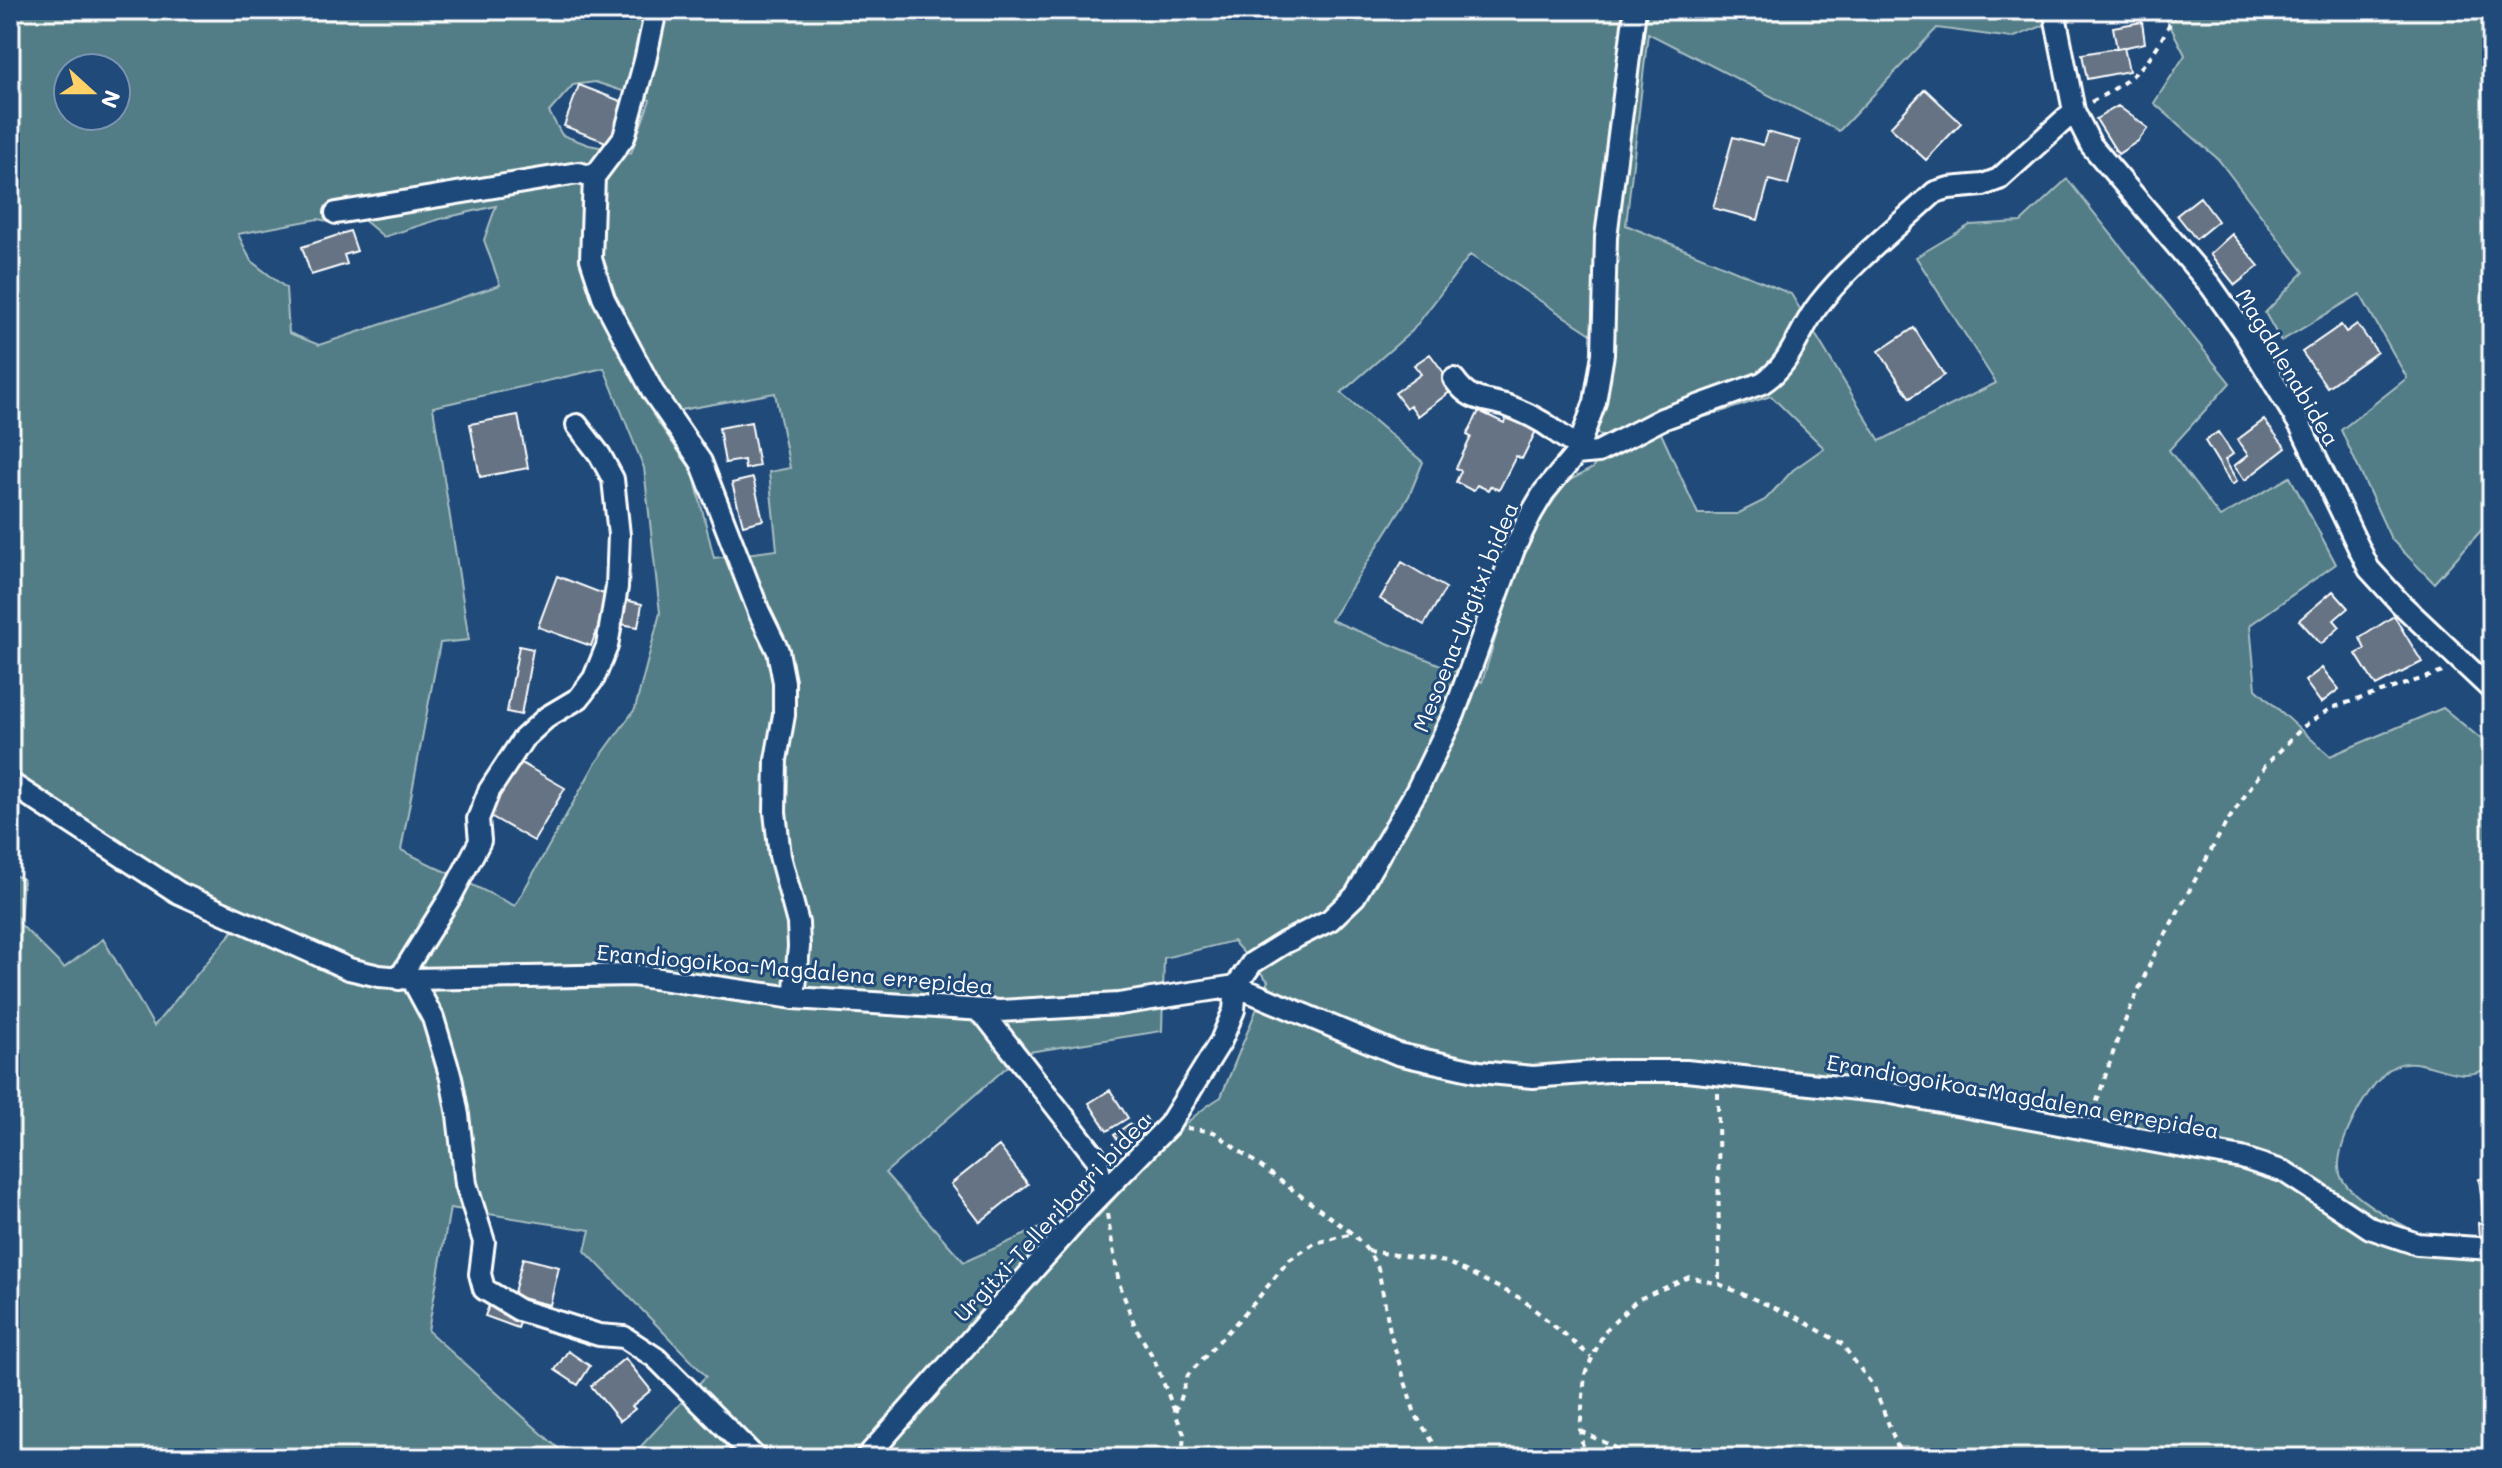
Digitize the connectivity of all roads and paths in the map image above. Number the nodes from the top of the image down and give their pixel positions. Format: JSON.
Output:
{"nodes":[{"id":1,"x":656,"y":10,"type":"edge"},
{"id":2,"x":1635,"y":10,"type":"edge"},
{"id":3,"x":2054,"y":10,"type":"edge"},
{"id":4,"x":2176,"y":10,"type":"edge"},
{"id":5,"x":2074,"y":111,"type":"junction"},
{"id":6,"x":594,"y":177,"type":"junction"},
{"id":7,"x":336,"y":213,"type":"dead end"},
{"id":8,"x":1454,"y":379,"type":"dead end"},
{"id":9,"x":577,"y":425,"type":"dead end"},
{"id":10,"x":1578,"y":450,"type":"junction"},
{"id":11,"x":2464,"y":665,"type":"junction"},
{"id":12,"x":2489,"y":683,"type":"edge"},
{"id":13,"x":10,"y":783,"type":"edge"},
{"id":14,"x":406,"y":979,"type":"junction"},
{"id":15,"x":1236,"y":986,"type":"junction"},
{"id":16,"x":794,"y":998,"type":"junction"},
{"id":17,"x":976,"y":1010,"type":"junction"},
{"id":18,"x":1718,"y":1074,"type":"junction"},
{"id":19,"x":1169,"y":1125,"type":"junction"},
{"id":20,"x":2088,"y":1129,"type":"junction"},
{"id":21,"x":1103,"y":1192,"type":"junction"},
{"id":22,"x":1353,"y":1234,"type":"junction"},
{"id":23,"x":2492,"y":1249,"type":"edge"},
{"id":24,"x":1368,"y":1251,"type":"junction"},
{"id":25,"x":1719,"y":1284,"type":"junction"},
{"id":26,"x":1592,"y":1358,"type":"junction"},
{"id":27,"x":1175,"y":1413,"type":"junction"},
{"id":28,"x":1580,"y":1431,"type":"junction"},
{"id":29,"x":756,"y":1458,"type":"edge"},
{"id":30,"x":866,"y":1458,"type":"edge"},
{"id":31,"x":1182,"y":1458,"type":"edge"},
{"id":32,"x":1443,"y":1458,"type":"edge"},
{"id":33,"x":1585,"y":1458,"type":"edge"},
{"id":34,"x":1638,"y":1458,"type":"edge"},
{"id":35,"x":1902,"y":1458,"type":"edge"}],
"edges":[{"from":1,"to":6,"type":"street"},
{"from":2,"to":10,"type":"street","name":"Mesoena-Urgitxi bidea"},
{"from":3,"to":5,"type":"street","name":"Magdalenabidea"},
{"from":4,"to":5,"type":"path"},
{"from":5,"to":10,"type":"street"},
{"from":5,"to":11,"type":"street","name":"Magdalenabidea"},
{"from":6,"to":7,"type":"street"},
{"from":6,"to":16,"type":"street"},
{"from":8,"to":10,"type":"street"},
{"from":9,"to":14,"type":"street"},
{"from":10,"to":15,"type":"street","name":"Mesoena-Urgitxi bidea"},
{"from":11,"to":12,"type":"street","name":"Magdalenabidea"},
{"from":11,"to":20,"type":"path"},
{"from":13,"to":14,"type":"street","name":"Erandiogoikoa-Magdalena errepidea"},
{"from":14,"to":16,"type":"street","name":"Erandiogoikoa-Magdalena errepidea"},
{"from":14,"to":29,"type":"street"},
{"from":15,"to":17,"type":"street","name":"Erandiogoikoa-Magdalena errepidea"},
{"from":15,"to":18,"type":"street","name":"Erandiogoikoa-Magdalena errepidea"},
{"from":15,"to":19,"type":"street","name":"Urgitxi-Telleribarri bidea"},
{"from":16,"to":17,"type":"street","name":"Erandiogoikoa-Magdalena errepidea"},
{"from":17,"to":21,"type":"street"},
{"from":18,"to":20,"type":"street","name":"Erandiogoikoa-Magdalena errepidea"},
{"from":18,"to":25,"type":"path"},
{"from":19,"to":21,"type":"street","name":"Urgitxi-Telleribarri bidea"},
{"from":19,"to":22,"type":"path"},
{"from":20,"to":23,"type":"street","name":"Erandiogoikoa-Magdalena errepidea"},
{"from":21,"to":27,"type":"path"},
{"from":21,"to":30,"type":"street","name":"Urgitxi-Telleribarri bidea"},
{"from":22,"to":24,"type":"path"},
{"from":22,"to":27,"type":"path"},
{"from":24,"to":26,"type":"path"},
{"from":24,"to":32,"type":"path"},
{"from":25,"to":26,"type":"path"},
{"from":25,"to":35,"type":"path"},
{"from":26,"to":28,"type":"path"},
{"from":27,"to":31,"type":"path"},
{"from":28,"to":33,"type":"path"},
{"from":28,"to":34,"type":"path"}]}
